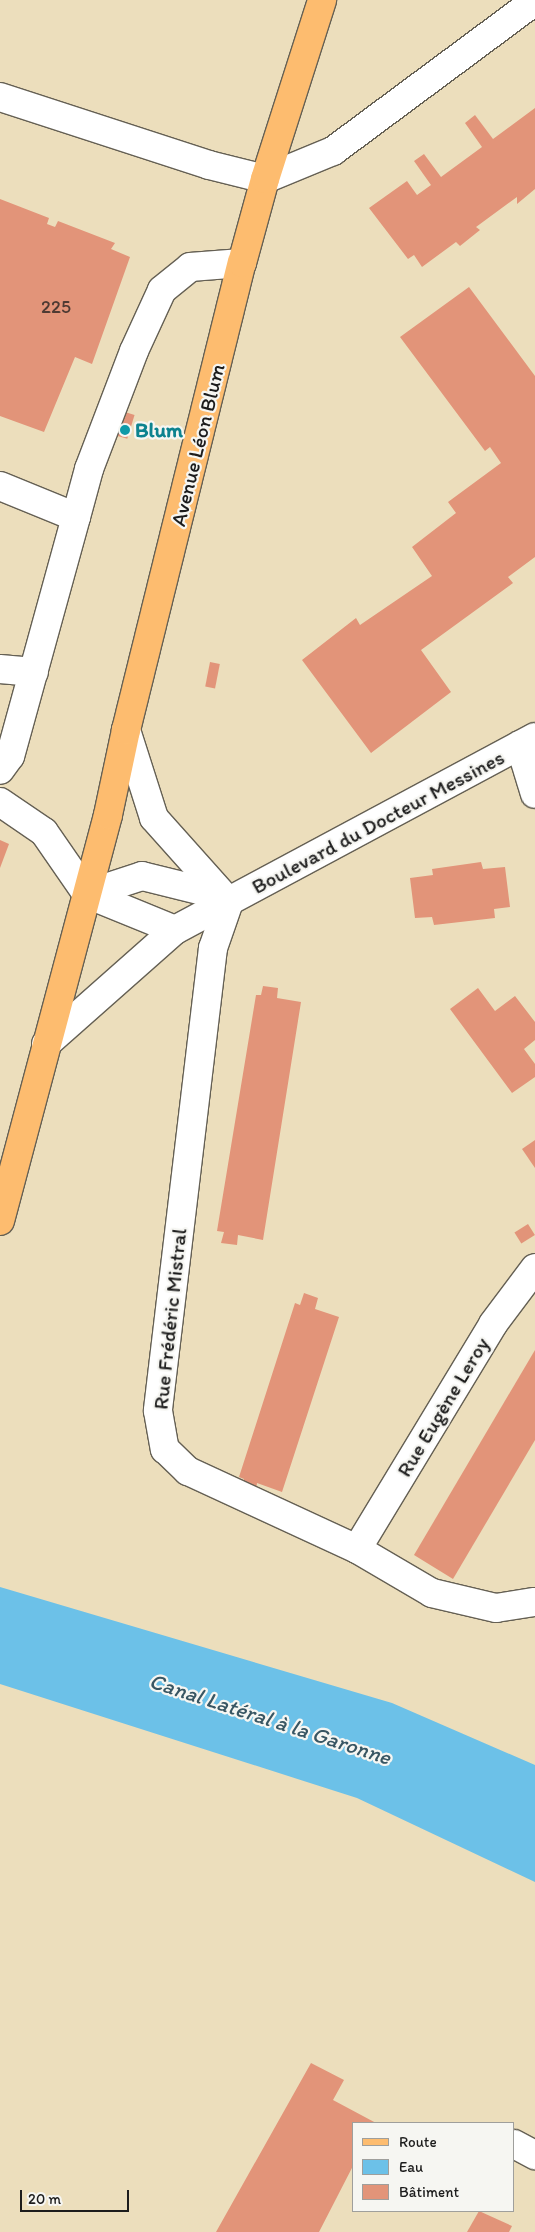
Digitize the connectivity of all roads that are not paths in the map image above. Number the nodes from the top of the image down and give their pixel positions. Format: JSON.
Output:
{"nodes":[{"id":1,"x":322,"y":0,"type":"edge"},
{"id":2,"x":535,"y":1,"type":"edge"},
{"id":3,"x":0,"y":96,"type":"edge"},
{"id":4,"x":265,"y":179,"type":"junction"},
{"id":5,"x":242,"y":263,"type":"junction"},
{"id":6,"x":0,"y":486,"type":"edge"},
{"id":7,"x":76,"y":517,"type":"junction"},
{"id":8,"x":0,"y":669,"type":"edge"},
{"id":9,"x":34,"y":672,"type":"junction"},
{"id":10,"x":126,"y":730,"type":"junction"},
{"id":11,"x":528,"y":741,"type":"edge"},
{"id":12,"x":0,"y":770,"type":"edge"},
{"id":13,"x":535,"y":794,"type":"edge"},
{"id":14,"x":0,"y":802,"type":"edge"},
{"id":15,"x":87,"y":894,"type":"junction"},
{"id":16,"x":226,"y":899,"type":"junction"},
{"id":17,"x":175,"y":930,"type":"junction"},
{"id":18,"x":46,"y":1044,"type":"junction"},
{"id":19,"x":0,"y":1221,"type":"edge"},
{"id":20,"x":535,"y":1268,"type":"edge"},
{"id":21,"x":357,"y":1549,"type":"junction"},
{"id":22,"x":535,"y":1602,"type":"edge"},
{"id":23,"x":515,"y":2145,"type":"edge"},
{"id":24,"x":535,"y":2155,"type":"edge"}],
"edges":[{"from":1,"to":4,"type":"main road","name":"Avenue Léon Blum"},
{"from":2,"to":4,"type":"street"},
{"from":3,"to":4,"type":"street"},
{"from":4,"to":5,"type":"main road","name":"Avenue Léon Blum"},
{"from":5,"to":7,"type":"street"},
{"from":5,"to":10,"type":"main road","name":"Avenue Léon Blum"},
{"from":6,"to":7,"type":"street"},
{"from":7,"to":9,"type":"street"},
{"from":8,"to":9,"type":"street"},
{"from":9,"to":12,"type":"street"},
{"from":10,"to":15,"type":"main road","name":"Avenue Léon Blum"},
{"from":10,"to":16,"type":"street","name":"Boulevard du Docteur Messines"},
{"from":11,"to":13,"type":"street"},
{"from":11,"to":16,"type":"street","name":"Boulevard du Docteur Messines"},
{"from":14,"to":15,"type":"street"},
{"from":15,"to":16,"type":"street","name":"Boulevard du Docteur Messines"},
{"from":15,"to":17,"type":"street"},
{"from":15,"to":18,"type":"main road","name":"Avenue Léon Blum"},
{"from":16,"to":17,"type":"street"},
{"from":16,"to":21,"type":"street","name":"Rue Frédéric Mistral"},
{"from":17,"to":18,"type":"street"},
{"from":18,"to":19,"type":"main road","name":"Avenue Léon Blum"},
{"from":20,"to":21,"type":"street","name":"Rue Eugène Leroy"},
{"from":21,"to":22,"type":"street","name":"Rue Frédéric Mistral"},
{"from":23,"to":24,"type":"street"}]}
